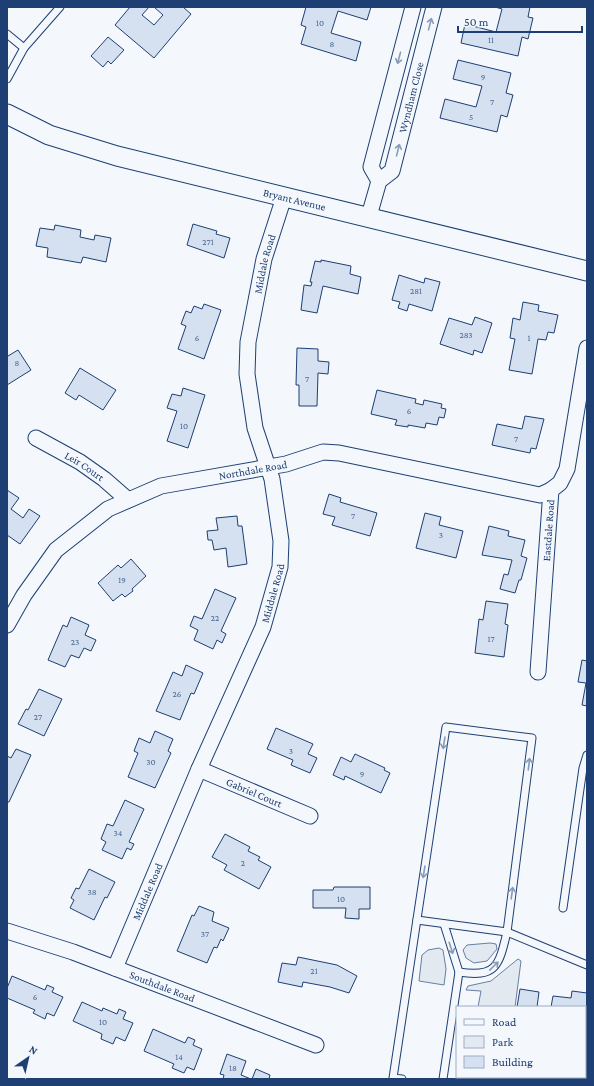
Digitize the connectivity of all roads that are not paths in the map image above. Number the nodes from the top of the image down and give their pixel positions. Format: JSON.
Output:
{"nodes":[{"id":1,"x":60,"y":7,"type":"edge"},
{"id":2,"x":413,"y":7,"type":"edge"},
{"id":3,"x":434,"y":7,"type":"edge"},
{"id":4,"x":7,"y":34,"type":"edge"},
{"id":5,"x":24,"y":48,"type":"junction"},
{"id":6,"x":7,"y":79,"type":"edge"},
{"id":7,"x":7,"y":114,"type":"edge"},
{"id":8,"x":378,"y":181,"type":"junction"},
{"id":9,"x":284,"y":197,"type":"junction"},
{"id":10,"x":369,"y":216,"type":"junction"},
{"id":11,"x":587,"y":271,"type":"edge"},
{"id":12,"x":587,"y":348,"type":"edge"},
{"id":13,"x":36,"y":438,"type":"dead end"},
{"id":14,"x":268,"y":467,"type":"junction"},
{"id":15,"x":551,"y":490,"type":"junction"},
{"id":16,"x":128,"y":500,"type":"junction"},
{"id":17,"x":7,"y":625,"type":"edge"},
{"id":18,"x":538,"y":672,"type":"dead end"},
{"id":19,"x":587,"y":754,"type":"edge"},
{"id":20,"x":199,"y":768,"type":"junction"},
{"id":21,"x":310,"y":816,"type":"dead end"},
{"id":22,"x":563,"y":908,"type":"dead end"},
{"id":23,"x":417,"y":920,"type":"junction"},
{"id":24,"x":444,"y":924,"type":"junction"},
{"id":25,"x":7,"y":932,"type":"edge"},
{"id":26,"x":507,"y":932,"type":"junction"},
{"id":27,"x":587,"y":965,"type":"edge"},
{"id":28,"x":115,"y":968,"type":"junction"},
{"id":29,"x":459,"y":972,"type":"junction"},
{"id":30,"x":316,"y":1046,"type":"dead end"},
{"id":31,"x":402,"y":1079,"type":"edge"},
{"id":32,"x":443,"y":1079,"type":"edge"}],
"edges":[{"from":1,"to":5,"type":"lane"},
{"from":2,"to":8,"type":"street","name":"Wyndham Close","one_way":true},
{"from":8,"to":3,"type":"street","name":"Wyndham Close","one_way":true},
{"from":4,"to":5,"type":"lane"},
{"from":5,"to":6,"type":"lane"},
{"from":7,"to":9,"type":"street","name":"Bryant Avenue"},
{"from":8,"to":10,"type":"street"},
{"from":9,"to":10,"type":"street","name":"Bryant Avenue"},
{"from":9,"to":14,"type":"street","name":"Middale Road"},
{"from":10,"to":11,"type":"street","name":"Bryant Avenue"},
{"from":12,"to":15,"type":"street","name":"Eastdale Road"},
{"from":13,"to":16,"type":"street","name":"Leir Court"},
{"from":14,"to":15,"type":"street","name":"Northdale Road"},
{"from":14,"to":16,"type":"street","name":"Northdale Road"},
{"from":14,"to":20,"type":"street","name":"Middale Road"},
{"from":15,"to":18,"type":"street","name":"Eastdale Road"},
{"from":16,"to":17,"type":"street","name":"Northdale Road"},
{"from":19,"to":22,"type":"lane"},
{"from":20,"to":21,"type":"street","name":"Gabriel Court"},
{"from":20,"to":28,"type":"street","name":"Middale Road"},
{"from":23,"to":24,"type":"lane"},
{"from":26,"to":23,"type":"lane","one_way":true},
{"from":23,"to":31,"type":"lane"},
{"from":24,"to":26,"type":"lane"},
{"from":24,"to":29,"type":"lane","one_way":true},
{"from":25,"to":28,"type":"street","name":"Southdale Road"},
{"from":26,"to":27,"type":"lane"},
{"from":29,"to":26,"type":"lane","one_way":true},
{"from":28,"to":30,"type":"street","name":"Southdale Road"},
{"from":29,"to":32,"type":"lane"}]}
